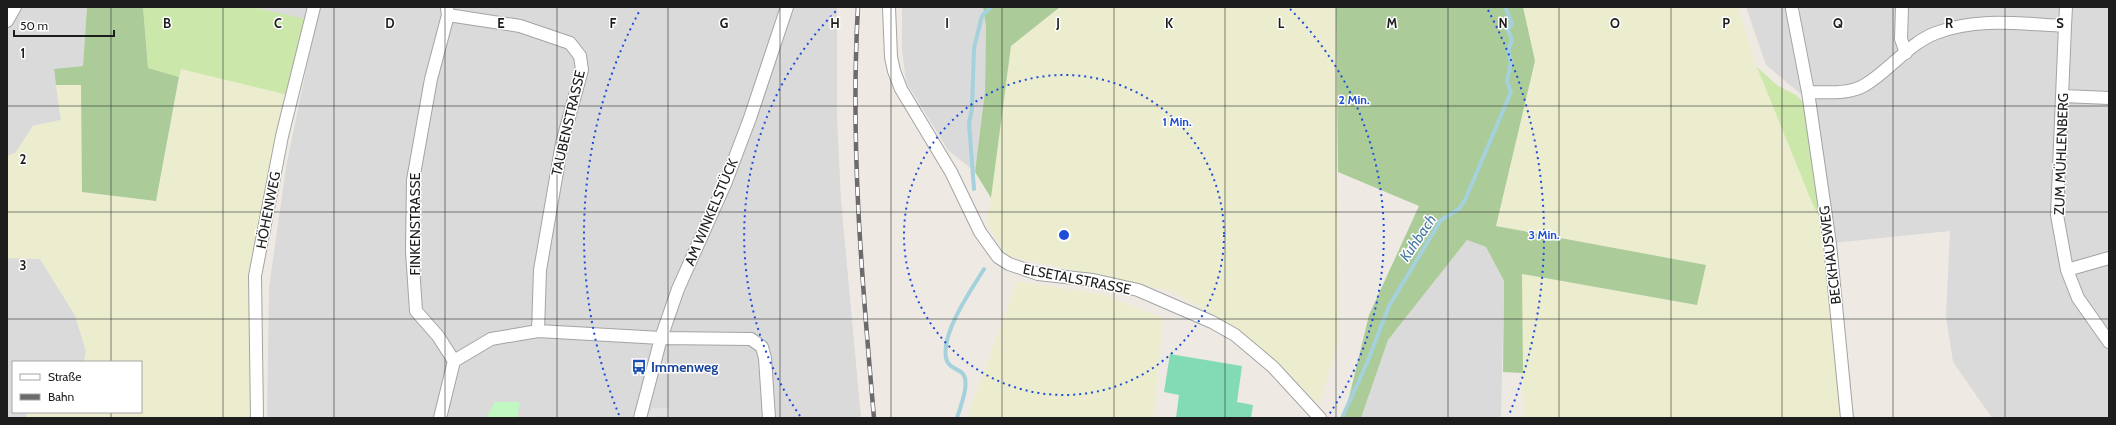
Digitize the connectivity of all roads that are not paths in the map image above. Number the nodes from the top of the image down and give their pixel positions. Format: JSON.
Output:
{"nodes":[{"id":1,"x":15,"y":7,"type":"edge"},
{"id":2,"x":314,"y":7,"type":"edge"},
{"id":3,"x":787,"y":7,"type":"edge"},
{"id":4,"x":889,"y":7,"type":"edge"},
{"id":5,"x":1902,"y":7,"type":"edge"},
{"id":6,"x":2066,"y":7,"type":"edge"},
{"id":7,"x":1792,"y":9,"type":"dead end"},
{"id":8,"x":447,"y":11,"type":"edge"},
{"id":9,"x":7,"y":21,"type":"edge"},
{"id":10,"x":2065,"y":26,"type":"junction"},
{"id":11,"x":1906,"y":53,"type":"junction"},
{"id":12,"x":1808,"y":92,"type":"junction"},
{"id":13,"x":2063,"y":96,"type":"junction"},
{"id":14,"x":2109,"y":98,"type":"edge"},
{"id":15,"x":2109,"y":258,"type":"edge"},
{"id":16,"x":2066,"y":270,"type":"junction"},
{"id":17,"x":538,"y":331,"type":"junction"},
{"id":18,"x":661,"y":338,"type":"junction"},
{"id":19,"x":2109,"y":342,"type":"edge"},
{"id":20,"x":454,"y":361,"type":"junction"},
{"id":21,"x":257,"y":418,"type":"edge"},
{"id":22,"x":440,"y":418,"type":"edge"},
{"id":23,"x":640,"y":418,"type":"edge"},
{"id":24,"x":769,"y":418,"type":"edge"},
{"id":25,"x":1320,"y":418,"type":"edge"},
{"id":26,"x":1847,"y":418,"type":"edge"}],
"edges":[{"from":1,"to":9,"type":"street"},
{"from":2,"to":21,"type":"street","name":"HÖHENWEG"},
{"from":3,"to":18,"type":"street","name":"AM WINKELSTÜCK"},
{"from":4,"to":25,"type":"street","name":"ELSETALSTRASSE"},
{"from":5,"to":11,"type":"street"},
{"from":6,"to":10,"type":"street","name":"ZUM MÜHLENBERG"},
{"from":7,"to":12,"type":"street","name":"BECKHAUSWEG"},
{"from":8,"to":17,"type":"street","name":"TAUBENSTRASSE"},
{"from":8,"to":20,"type":"street","name":"FINKENSTRASSE"},
{"from":10,"to":11,"type":"street"},
{"from":10,"to":13,"type":"street","name":"ZUM MÜHLENBERG"},
{"from":11,"to":12,"type":"street"},
{"from":12,"to":26,"type":"street","name":"BECKHAUSWEG"},
{"from":13,"to":14,"type":"street"},
{"from":13,"to":16,"type":"street","name":"ZUM MÜHLENBERG"},
{"from":15,"to":16,"type":"street"},
{"from":16,"to":19,"type":"street","name":"ZUM MÜHLENBERG"},
{"from":17,"to":18,"type":"street"},
{"from":17,"to":20,"type":"street"},
{"from":18,"to":23,"type":"street","name":"AM WINKELSTÜCK"},
{"from":18,"to":24,"type":"street"},
{"from":20,"to":22,"type":"street"}]}
